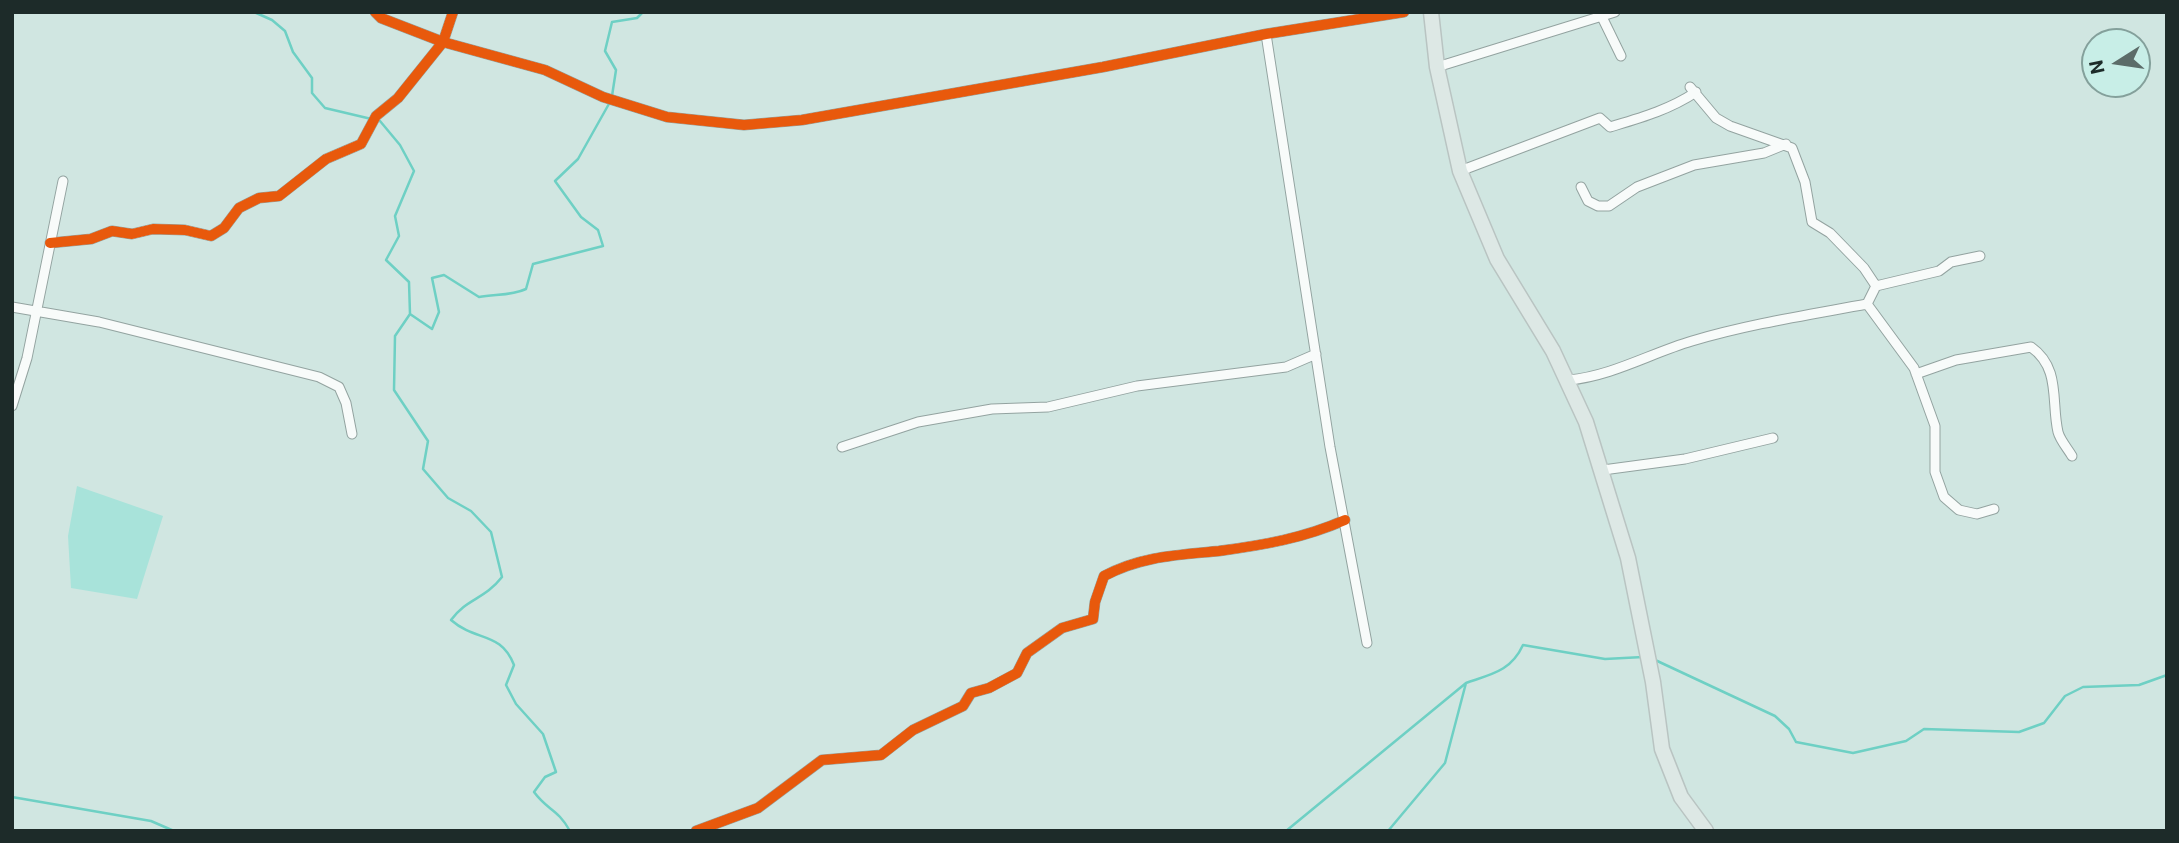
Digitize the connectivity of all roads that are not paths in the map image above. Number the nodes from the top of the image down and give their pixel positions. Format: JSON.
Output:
{"nodes":[{"id":1,"x":375,"y":12,"type":"edge"},
{"id":2,"x":453,"y":12,"type":"edge"},
{"id":3,"x":1404,"y":12,"type":"edge"},
{"id":4,"x":1431,"y":12,"type":"edge"},
{"id":5,"x":1615,"y":12,"type":"edge"},
{"id":6,"x":1602,"y":17,"type":"junction"},
{"id":7,"x":1266,"y":34,"type":"junction"},
{"id":8,"x":443,"y":42,"type":"junction"},
{"id":9,"x":1621,"y":56,"type":"dead end"},
{"id":10,"x":1437,"y":67,"type":"junction"},
{"id":11,"x":1786,"y":145,"type":"junction"},
{"id":12,"x":1460,"y":171,"type":"junction"},
{"id":13,"x":63,"y":181,"type":"dead end"},
{"id":14,"x":1581,"y":187,"type":"dead end"},
{"id":15,"x":50,"y":243,"type":"junction"},
{"id":16,"x":1980,"y":256,"type":"dead end"},
{"id":17,"x":1876,"y":286,"type":"junction"},
{"id":18,"x":1867,"y":304,"type":"junction"},
{"id":19,"x":12,"y":307,"type":"edge"},
{"id":20,"x":35,"y":312,"type":"junction"},
{"id":21,"x":1315,"y":354,"type":"junction"},
{"id":22,"x":1916,"y":374,"type":"junction"},
{"id":23,"x":1569,"y":380,"type":"junction"},
{"id":24,"x":12,"y":406,"type":"edge"},
{"id":25,"x":352,"y":434,"type":"dead end"},
{"id":26,"x":1773,"y":438,"type":"dead end"},
{"id":27,"x":842,"y":447,"type":"dead end"},
{"id":28,"x":2072,"y":456,"type":"dead end"},
{"id":29,"x":1603,"y":470,"type":"junction"},
{"id":30,"x":1994,"y":509,"type":"dead end"},
{"id":31,"x":1345,"y":520,"type":"junction"},
{"id":32,"x":1367,"y":643,"type":"dead end"},
{"id":33,"x":696,"y":831,"type":"edge"},
{"id":34,"x":1706,"y":831,"type":"edge"}],
"edges":[{"from":1,"to":8,"type":"street"},
{"from":2,"to":8,"type":"street"},
{"from":3,"to":7,"type":"street"},
{"from":4,"to":10,"type":"main road"},
{"from":5,"to":6,"type":"street"},
{"from":6,"to":9,"type":"street"},
{"from":6,"to":10,"type":"street"},
{"from":7,"to":8,"type":"street"},
{"from":7,"to":21,"type":"street"},
{"from":8,"to":15,"type":"street"},
{"from":10,"to":12,"type":"main road"},
{"from":11,"to":12,"type":"street"},
{"from":11,"to":14,"type":"street"},
{"from":11,"to":17,"type":"street"},
{"from":12,"to":23,"type":"main road"},
{"from":13,"to":15,"type":"street"},
{"from":15,"to":20,"type":"street"},
{"from":16,"to":17,"type":"street"},
{"from":17,"to":18,"type":"street"},
{"from":18,"to":22,"type":"street"},
{"from":18,"to":23,"type":"street"},
{"from":19,"to":20,"type":"street"},
{"from":20,"to":24,"type":"street"},
{"from":20,"to":25,"type":"street"},
{"from":21,"to":27,"type":"street"},
{"from":21,"to":31,"type":"street"},
{"from":22,"to":28,"type":"street"},
{"from":22,"to":30,"type":"street"},
{"from":23,"to":29,"type":"main road"},
{"from":26,"to":29,"type":"street"},
{"from":29,"to":34,"type":"main road"},
{"from":31,"to":32,"type":"street"},
{"from":31,"to":33,"type":"street"}]}
